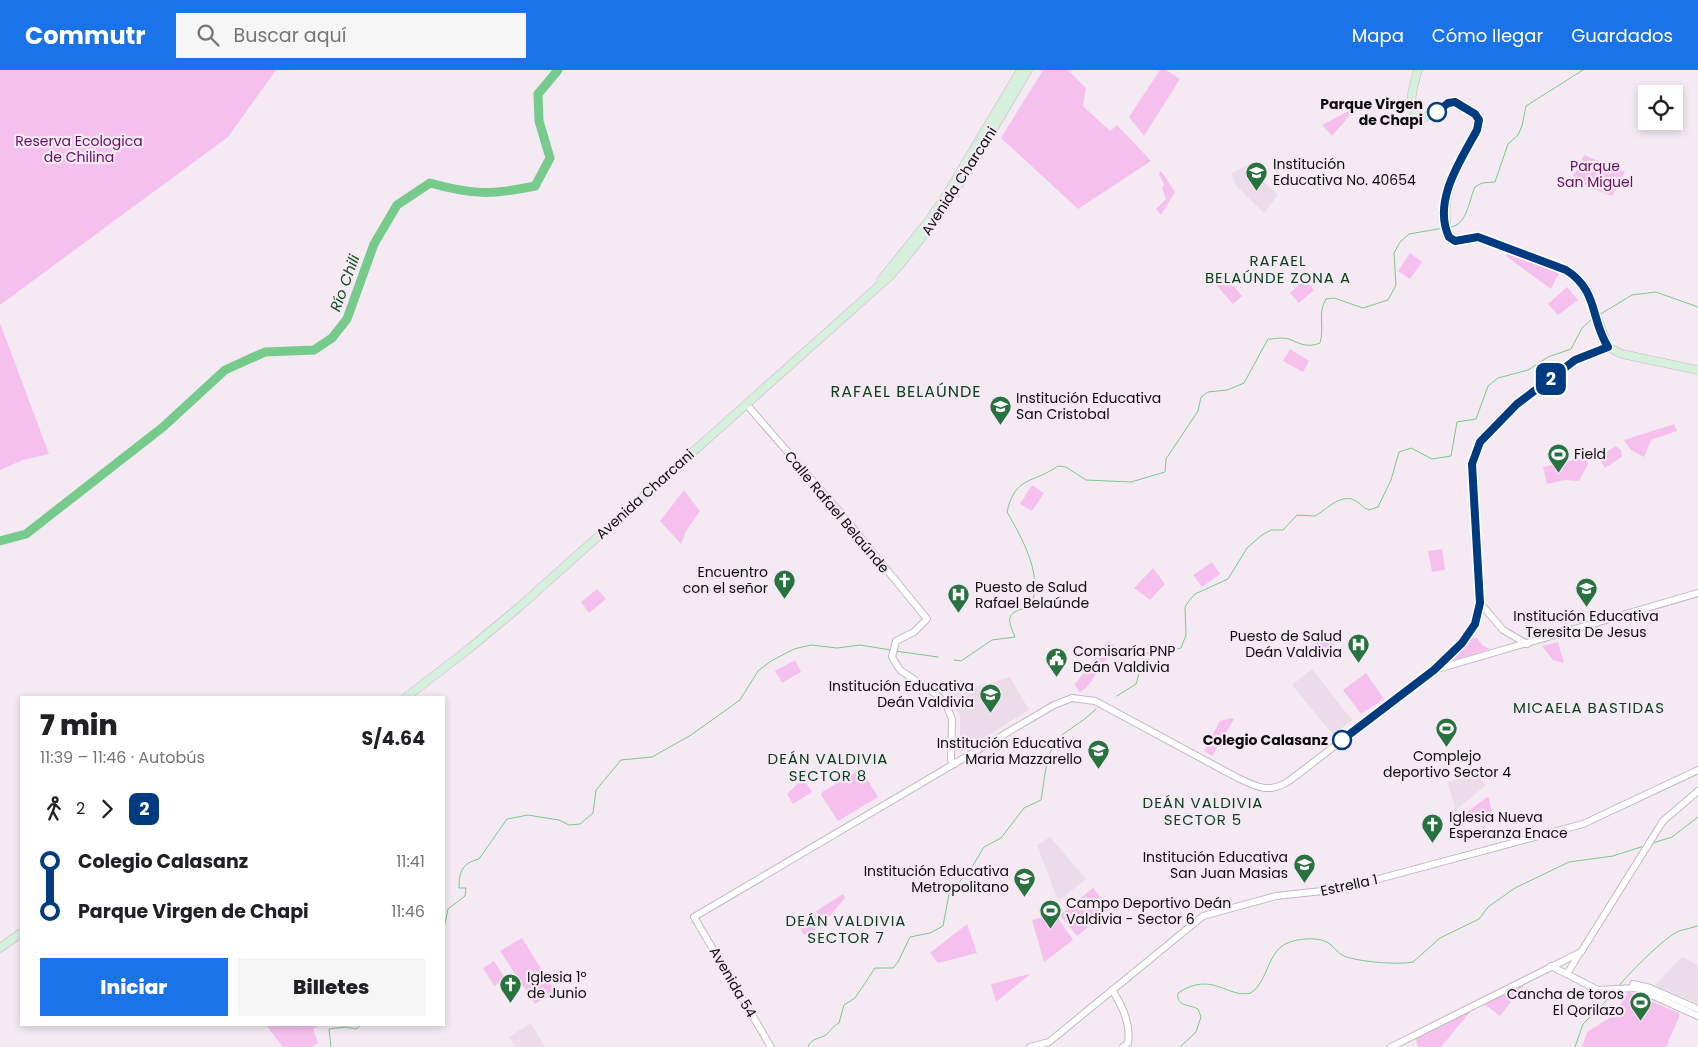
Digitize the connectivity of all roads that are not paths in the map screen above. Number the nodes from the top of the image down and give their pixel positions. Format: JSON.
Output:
{"nodes":[{"id":1,"x":1021,"y":70,"type":"edge"},
{"id":2,"x":1028,"y":70,"type":"edge"},
{"id":3,"x":1418,"y":70,"type":"edge"},
{"id":4,"x":879,"y":284,"type":"junction"},
{"id":5,"x":1608,"y":347,"type":"junction"},
{"id":6,"x":1698,"y":370,"type":"edge"},
{"id":7,"x":747,"y":405,"type":"junction"},
{"id":8,"x":1698,"y":594,"type":"edge"},
{"id":9,"x":1480,"y":603,"type":"junction"},
{"id":10,"x":1527,"y":644,"type":"junction"},
{"id":11,"x":1434,"y":670,"type":"junction"},
{"id":12,"x":408,"y":696,"type":"edge"},
{"id":13,"x":953,"y":756,"type":"junction"},
{"id":14,"x":968,"y":756,"type":"junction"},
{"id":15,"x":956,"y":763,"type":"junction"},
{"id":16,"x":1698,"y":770,"type":"edge"},
{"id":17,"x":941,"y":771,"type":"junction"},
{"id":18,"x":1698,"y":791,"type":"edge"},
{"id":19,"x":20,"y":934,"type":"edge"},
{"id":20,"x":0,"y":948,"type":"edge"},
{"id":21,"x":1579,"y":954,"type":"junction"},
{"id":22,"x":1551,"y":966,"type":"junction"},
{"id":23,"x":1567,"y":974,"type":"junction"},
{"id":24,"x":1629,"y":986,"type":"junction"},
{"id":25,"x":1112,"y":990,"type":"junction"},
{"id":26,"x":1698,"y":1009,"type":"edge"},
{"id":27,"x":1698,"y":1016,"type":"edge"},
{"id":28,"x":771,"y":1047,"type":"edge"},
{"id":29,"x":1030,"y":1047,"type":"edge"},
{"id":30,"x":1123,"y":1047,"type":"edge"},
{"id":31,"x":1391,"y":1047,"type":"edge"}],
"edges":[{"from":1,"to":4,"type":"main road","name":"Avenida Charcani"},
{"from":2,"to":4,"type":"main road","name":"Avenida Charcani"},
{"from":3,"to":5,"type":"main road"},
{"from":4,"to":7,"type":"main road","name":"Avenida Charcani"},
{"from":5,"to":6,"type":"main road"},
{"from":5,"to":9,"type":"street"},
{"from":7,"to":12,"type":"main road","name":"Avenida Charcani"},
{"from":7,"to":13,"type":"street","name":"Calle Rafael Belaúnde"},
{"from":8,"to":10,"type":"street"},
{"from":9,"to":10,"type":"street"},
{"from":9,"to":11,"type":"street"},
{"from":10,"to":11,"type":"street"},
{"from":11,"to":14,"type":"street"},
{"from":13,"to":14,"type":"street"},
{"from":13,"to":15,"type":"street"},
{"from":13,"to":17,"type":"street"},
{"from":14,"to":15,"type":"street"},
{"from":15,"to":17,"type":"street"},
{"from":16,"to":25,"type":"street","name":"Estrella 1"},
{"from":17,"to":28,"type":"street","name":"Avenida 54"},
{"from":18,"to":21,"type":"street"},
{"from":19,"to":20,"type":"main road"},
{"from":21,"to":22,"type":"street"},
{"from":21,"to":23,"type":"street"},
{"from":22,"to":23,"type":"street"},
{"from":22,"to":31,"type":"street"},
{"from":23,"to":24,"type":"street"},
{"from":24,"to":26,"type":"street"},
{"from":24,"to":27,"type":"street"},
{"from":25,"to":29,"type":"street","name":"Estrella 1"},
{"from":25,"to":30,"type":"street"}]}
